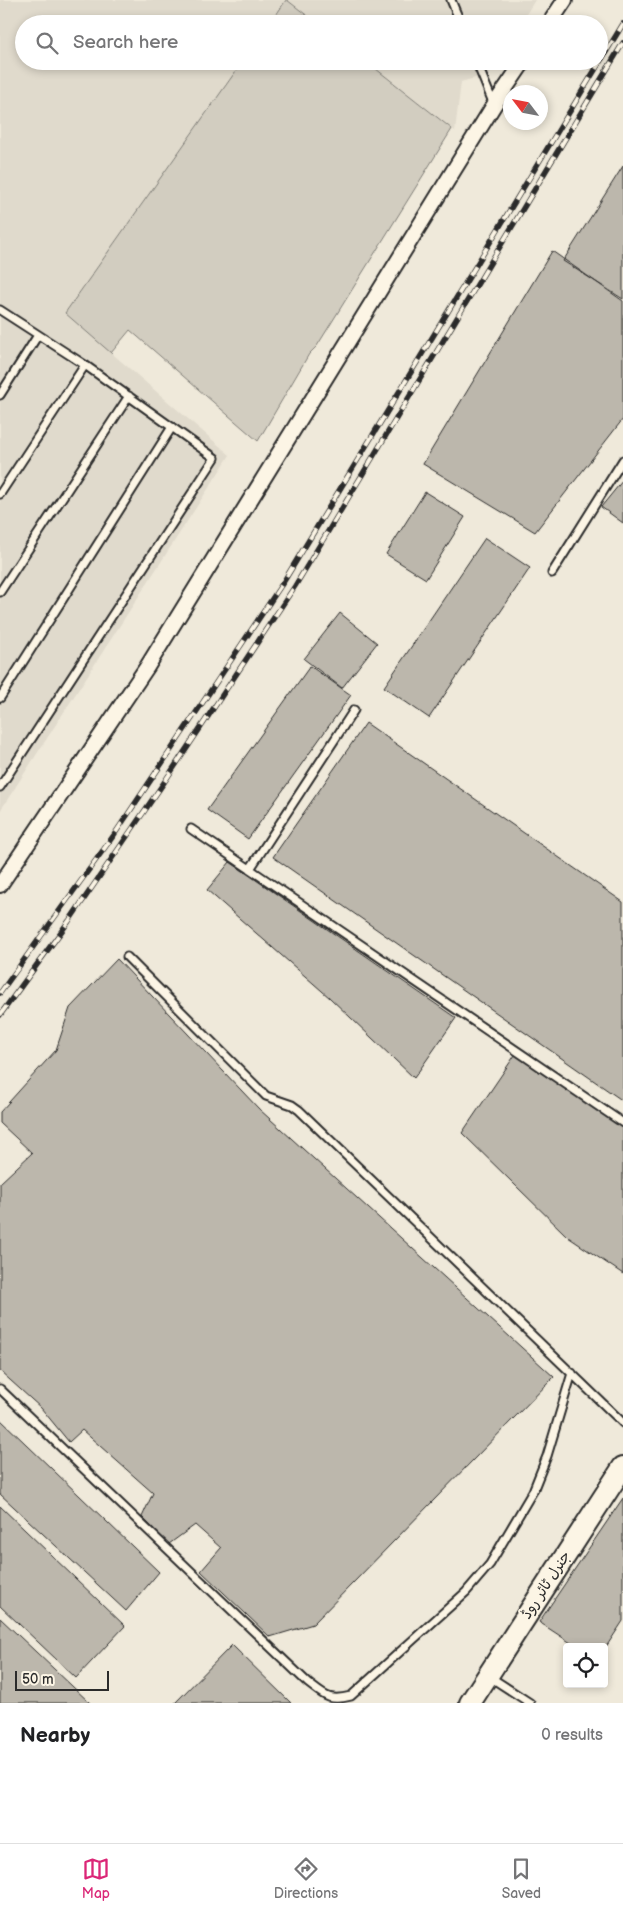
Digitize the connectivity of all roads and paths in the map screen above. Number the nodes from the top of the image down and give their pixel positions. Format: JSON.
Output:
{"nodes":[{"id":1,"x":451,"y":0,"type":"edge"},
{"id":2,"x":565,"y":0,"type":"edge"},
{"id":3,"x":457,"y":15,"type":"edge"},
{"id":4,"x":555,"y":15,"type":"edge"},
{"id":5,"x":480,"y":70,"type":"edge"},
{"id":6,"x":518,"y":70,"type":"edge"},
{"id":7,"x":494,"y":106,"type":"junction"},
{"id":8,"x":0,"y":310,"type":"edge"},
{"id":9,"x":38,"y":336,"type":"junction"},
{"id":10,"x":85,"y":365,"type":"junction"},
{"id":11,"x":0,"y":395,"type":"edge"},
{"id":12,"x":129,"y":396,"type":"junction"},
{"id":13,"x":172,"y":427,"type":"junction"},
{"id":14,"x":623,"y":460,"type":"edge"},
{"id":15,"x":0,"y":494,"type":"edge"},
{"id":16,"x":552,"y":573,"type":"dead end"},
{"id":17,"x":0,"y":592,"type":"edge"},
{"id":18,"x":0,"y":698,"type":"edge"},
{"id":19,"x":354,"y":710,"type":"dead end"},
{"id":20,"x":0,"y":787,"type":"edge"},
{"id":21,"x":191,"y":829,"type":"dead end"},
{"id":22,"x":250,"y":869,"type":"junction"},
{"id":23,"x":0,"y":885,"type":"edge"},
{"id":24,"x":126,"y":957,"type":"dead end"},
{"id":25,"x":623,"y":1123,"type":"edge"},
{"id":26,"x":572,"y":1373,"type":"junction"},
{"id":27,"x":0,"y":1388,"type":"edge"},
{"id":28,"x":623,"y":1423,"type":"edge"},
{"id":29,"x":623,"y":1467,"type":"edge"},
{"id":30,"x":488,"y":1675,"type":"junction"},
{"id":31,"x":470,"y":1703,"type":"edge"},
{"id":32,"x":530,"y":1703,"type":"edge"}],
"edges":[{"from":1,"to":3,"type":"lane"},
{"from":2,"to":4,"type":"street"},
{"from":5,"to":7,"type":"lane"},
{"from":6,"to":7,"type":"street"},
{"from":7,"to":23,"type":"street"},
{"from":8,"to":9,"type":"lane"},
{"from":9,"to":10,"type":"lane"},
{"from":9,"to":11,"type":"lane"},
{"from":10,"to":12,"type":"lane"},
{"from":10,"to":15,"type":"lane"},
{"from":12,"to":13,"type":"lane"},
{"from":12,"to":17,"type":"lane"},
{"from":13,"to":18,"type":"lane"},
{"from":13,"to":20,"type":"lane"},
{"from":14,"to":16,"type":"lane"},
{"from":19,"to":22,"type":"lane"},
{"from":21,"to":22,"type":"lane"},
{"from":22,"to":25,"type":"lane"},
{"from":24,"to":26,"type":"lane"},
{"from":26,"to":27,"type":"lane"},
{"from":26,"to":28,"type":"lane"},
{"from":29,"to":30,"type":"street","name":"جنرل ٹائر روڈ"},
{"from":30,"to":31,"type":"street","name":"جنرل ٹائر روڈ"},
{"from":30,"to":32,"type":"lane"}]}
